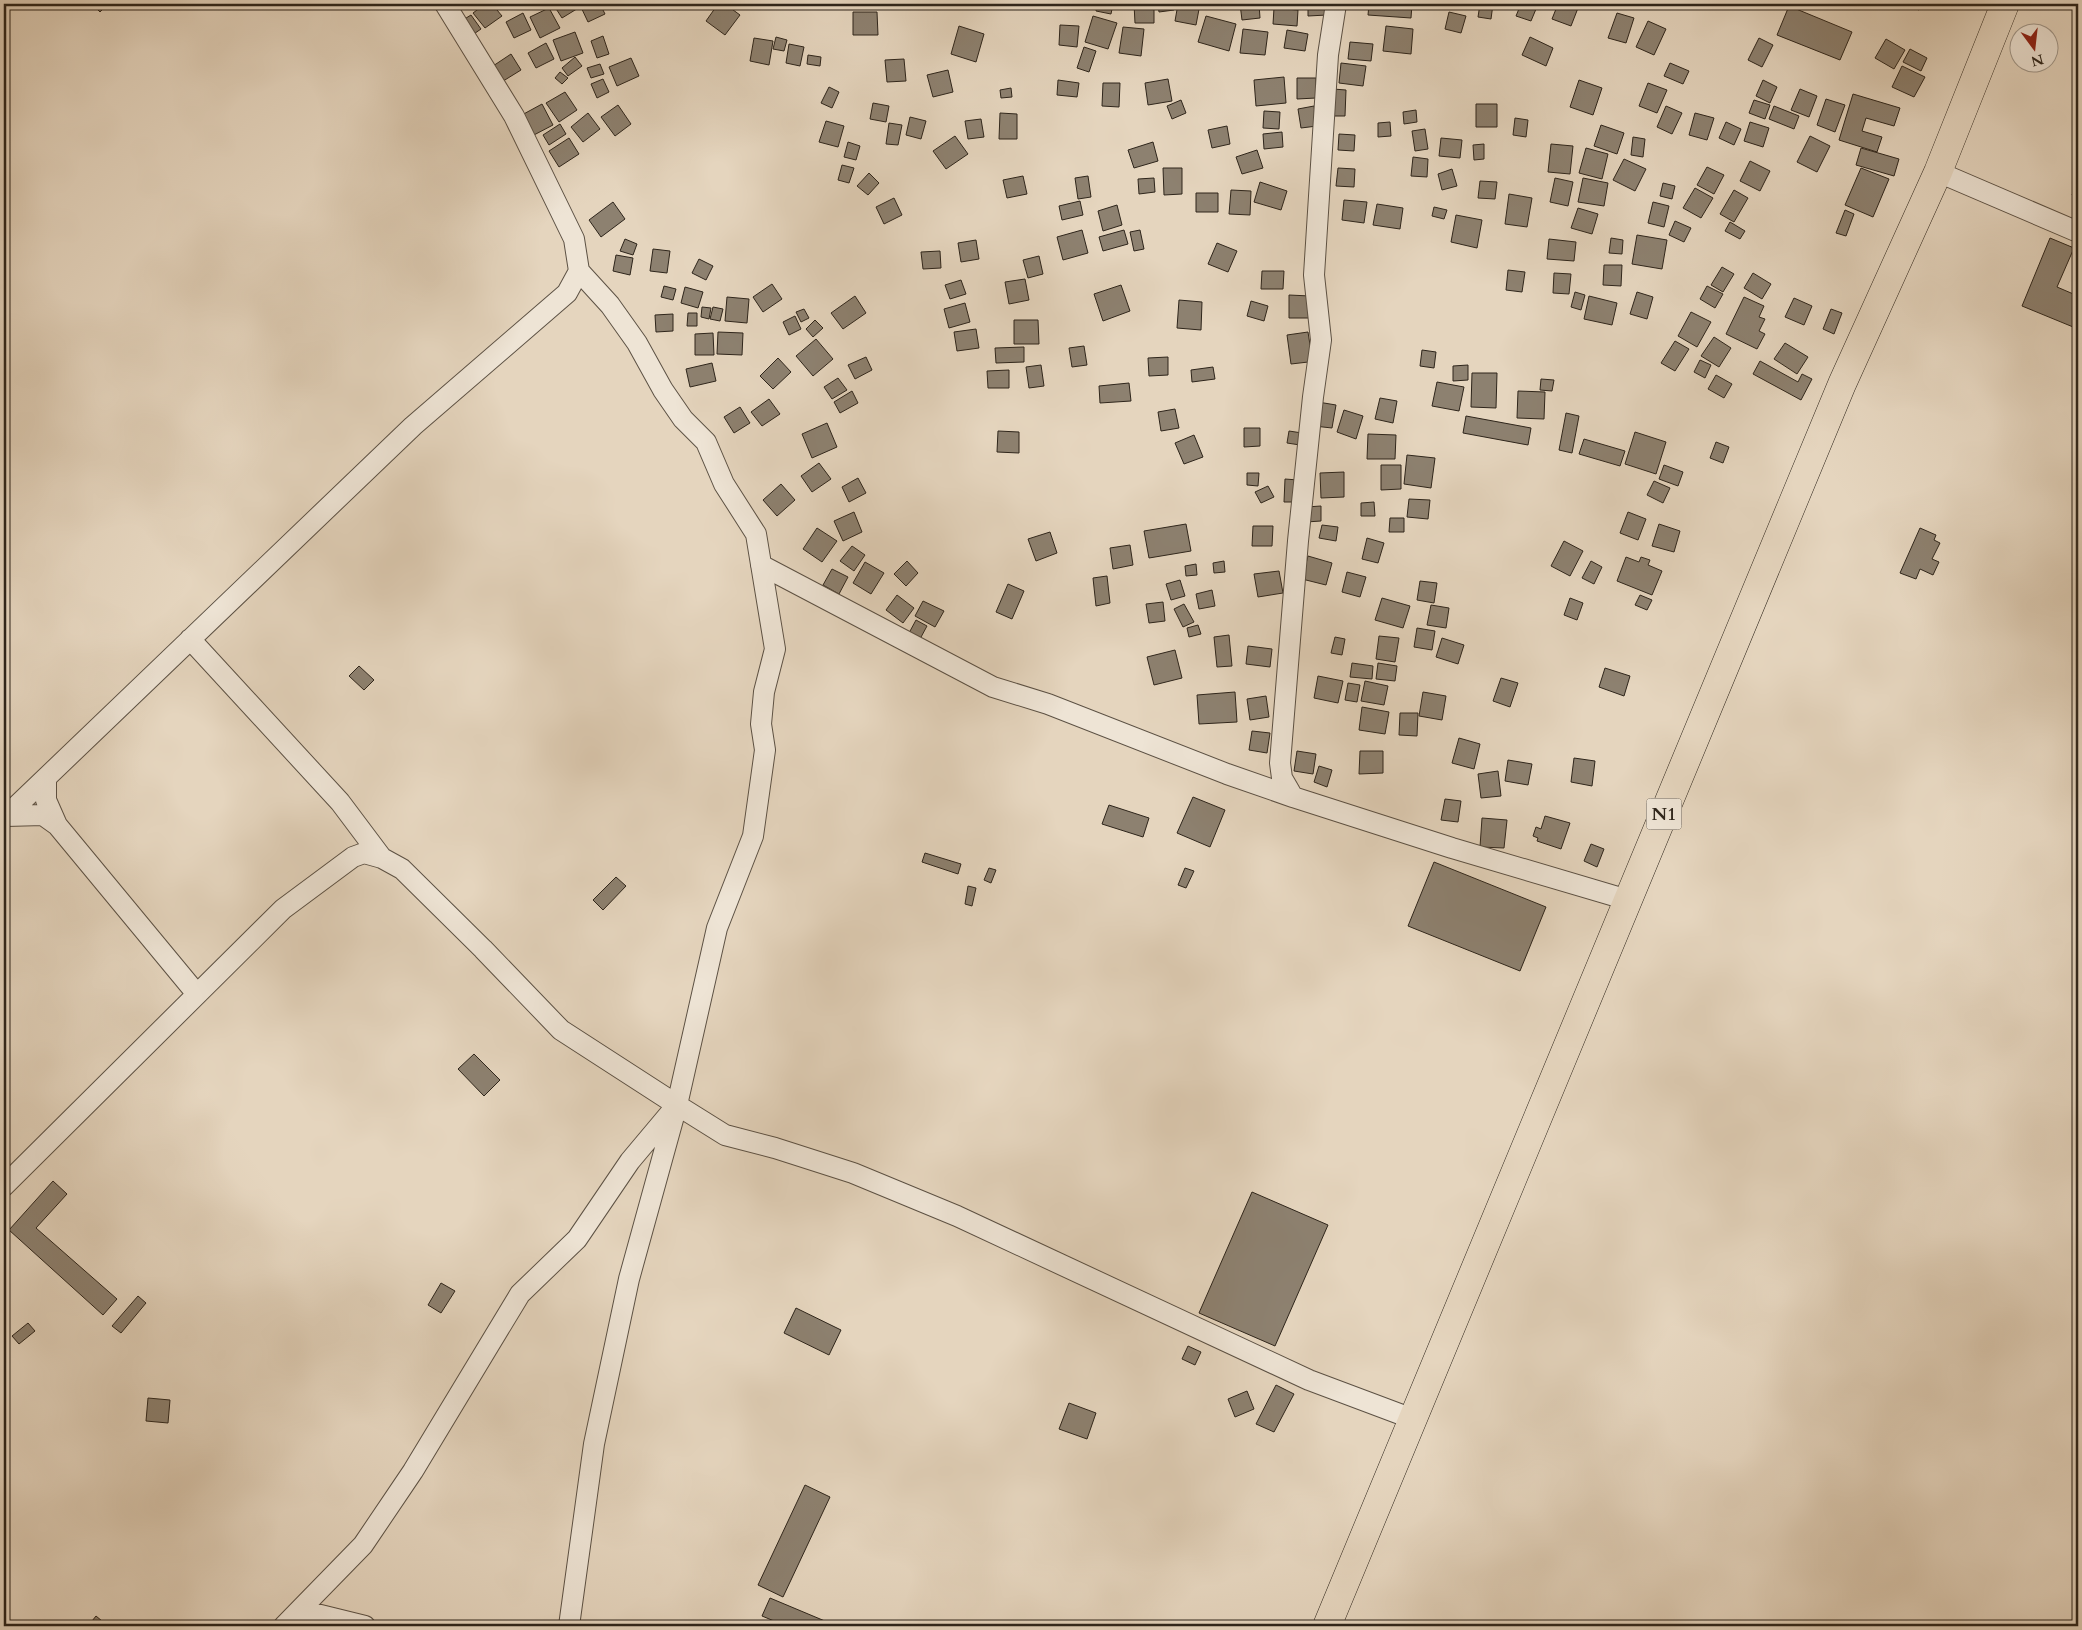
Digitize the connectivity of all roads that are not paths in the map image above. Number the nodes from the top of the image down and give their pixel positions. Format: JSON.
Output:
{"nodes":[{"id":1,"x":445,"y":4,"type":"edge"},
{"id":2,"x":1336,"y":4,"type":"edge"},
{"id":3,"x":2005,"y":4,"type":"edge"},
{"id":4,"x":1938,"y":172,"type":"junction"},
{"id":5,"x":2078,"y":232,"type":"edge"},
{"id":6,"x":579,"y":271,"type":"junction"},
{"id":7,"x":761,"y":565,"type":"junction"},
{"id":8,"x":190,"y":639,"type":"junction"},
{"id":9,"x":46,"y":778,"type":"junction"},
{"id":10,"x":1293,"y":797,"type":"junction"},
{"id":11,"x":5,"y":817,"type":"edge"},
{"id":12,"x":57,"y":825,"type":"junction"},
{"id":13,"x":382,"y":858,"type":"junction"},
{"id":14,"x":1628,"y":900,"type":"junction"},
{"id":15,"x":196,"y":993,"type":"junction"},
{"id":16,"x":677,"y":1105,"type":"junction"},
{"id":17,"x":4,"y":1186,"type":"edge"},
{"id":18,"x":1413,"y":1418,"type":"junction"},
{"id":19,"x":300,"y":1610,"type":"junction"},
{"id":20,"x":284,"y":1626,"type":"edge"},
{"id":21,"x":365,"y":1626,"type":"edge"},
{"id":22,"x":569,"y":1626,"type":"edge"},
{"id":23,"x":1327,"y":1626,"type":"edge"}],
"edges":[{"from":1,"to":6,"type":"street"},
{"from":2,"to":10,"type":"street"},
{"from":3,"to":4,"type":"highway","number":"N1"},
{"from":4,"to":5,"type":"street"},
{"from":4,"to":14,"type":"highway","number":"N1"},
{"from":6,"to":7,"type":"street"},
{"from":6,"to":8,"type":"street"},
{"from":7,"to":10,"type":"street"},
{"from":7,"to":16,"type":"street"},
{"from":8,"to":9,"type":"street"},
{"from":8,"to":13,"type":"street"},
{"from":9,"to":11,"type":"street"},
{"from":9,"to":12,"type":"street"},
{"from":10,"to":14,"type":"street"},
{"from":11,"to":12,"type":"street"},
{"from":12,"to":15,"type":"street"},
{"from":13,"to":15,"type":"street"},
{"from":13,"to":16,"type":"street"},
{"from":14,"to":18,"type":"highway","number":"N1"},
{"from":15,"to":17,"type":"street"},
{"from":16,"to":18,"type":"street"},
{"from":16,"to":19,"type":"street"},
{"from":16,"to":22,"type":"street"},
{"from":18,"to":23,"type":"highway","number":"N1"},
{"from":19,"to":20,"type":"street"},
{"from":19,"to":21,"type":"street"}]}
